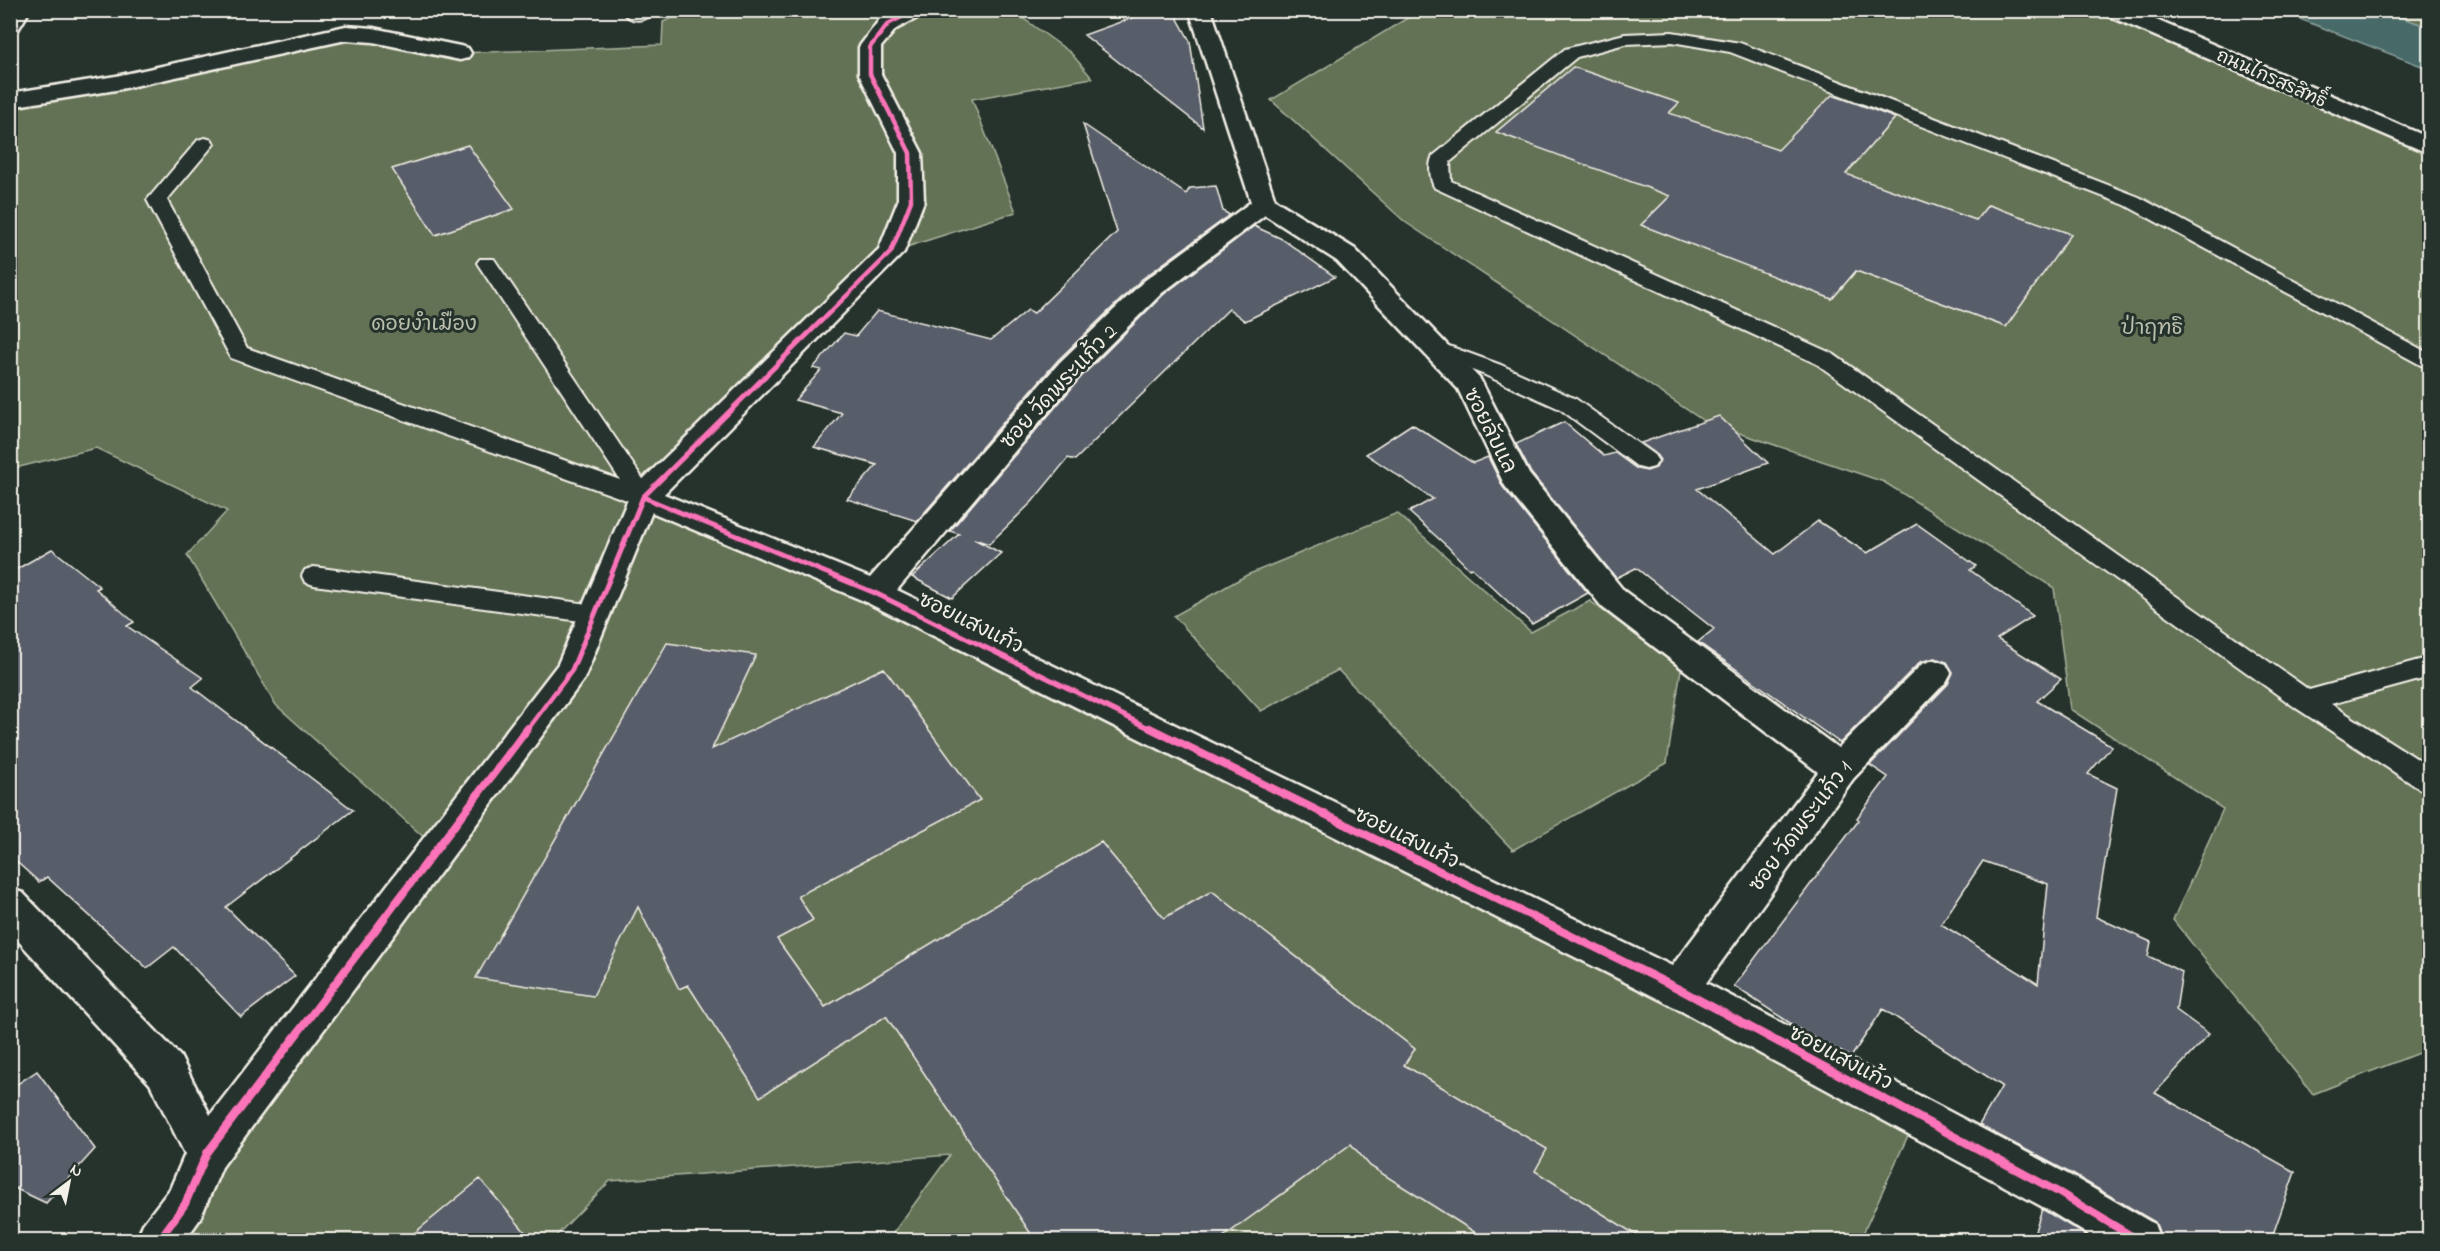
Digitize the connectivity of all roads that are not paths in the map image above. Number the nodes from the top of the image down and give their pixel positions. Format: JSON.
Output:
{"nodes":[{"id":1,"x":20,"y":10,"type":"edge"},
{"id":2,"x":629,"y":10,"type":"edge"},
{"id":3,"x":649,"y":10,"type":"edge"},
{"id":4,"x":915,"y":10,"type":"edge"},
{"id":5,"x":1200,"y":10,"type":"edge"},
{"id":6,"x":2114,"y":10,"type":"edge"},
{"id":7,"x":10,"y":25,"type":"edge"},
{"id":8,"x":460,"y":53,"type":"dead end"},
{"id":9,"x":10,"y":100,"type":"edge"},
{"id":10,"x":205,"y":144,"type":"dead end"},
{"id":11,"x":2430,"y":147,"type":"edge"},
{"id":12,"x":1264,"y":204,"type":"junction"},
{"id":13,"x":487,"y":263,"type":"dead end"},
{"id":14,"x":1435,"y":348,"type":"junction"},
{"id":15,"x":2430,"y":363,"type":"edge"},
{"id":16,"x":1646,"y":461,"type":"dead end"},
{"id":17,"x":644,"y":497,"type":"junction"},
{"id":18,"x":314,"y":576,"type":"dead end"},
{"id":19,"x":875,"y":593,"type":"junction"},
{"id":20,"x":595,"y":614,"type":"junction"},
{"id":21,"x":2430,"y":667,"type":"edge"},
{"id":22,"x":1934,"y":674,"type":"dead end"},
{"id":23,"x":2305,"y":701,"type":"junction"},
{"id":24,"x":1840,"y":769,"type":"junction"},
{"id":25,"x":2430,"y":781,"type":"edge"},
{"id":26,"x":10,"y":905,"type":"edge"},
{"id":27,"x":1679,"y":989,"type":"junction"},
{"id":28,"x":207,"y":1153,"type":"junction"},
{"id":29,"x":159,"y":1240,"type":"edge"},
{"id":30,"x":2138,"y":1240,"type":"edge"}],
"edges":[{"from":1,"to":7,"type":"street"},
{"from":2,"to":3,"type":"lane"},
{"from":4,"to":17,"type":"street"},
{"from":5,"to":12,"type":"street"},
{"from":6,"to":11,"type":"street","name":"ถนนไกรสรสิทธิ์"},
{"from":8,"to":9,"type":"street"},
{"from":10,"to":17,"type":"lane"},
{"from":12,"to":14,"type":"street","name":"ซอยลับแล"},
{"from":12,"to":19,"type":"street","name":"ซอย วัดพระแก้ว 2"},
{"from":13,"to":17,"type":"lane"},
{"from":14,"to":16,"type":"lane"},
{"from":14,"to":24,"type":"street","name":"ซอยลับแล"},
{"from":15,"to":23,"type":"lane"},
{"from":17,"to":19,"type":"street","name":"ซอยแสงแก้ว"},
{"from":17,"to":20,"type":"street"},
{"from":18,"to":20,"type":"lane"},
{"from":19,"to":27,"type":"street","name":"ซอยแสงแก้ว"},
{"from":20,"to":28,"type":"street"},
{"from":21,"to":23,"type":"lane"},
{"from":22,"to":24,"type":"street","name":"ซอย วัดพระแก้ว 1"},
{"from":23,"to":25,"type":"lane"},
{"from":24,"to":27,"type":"street","name":"ซอย วัดพระแก้ว 1"},
{"from":26,"to":28,"type":"street"},
{"from":27,"to":30,"type":"street","name":"ซอยแสงแก้ว"},
{"from":28,"to":29,"type":"street"}]}
